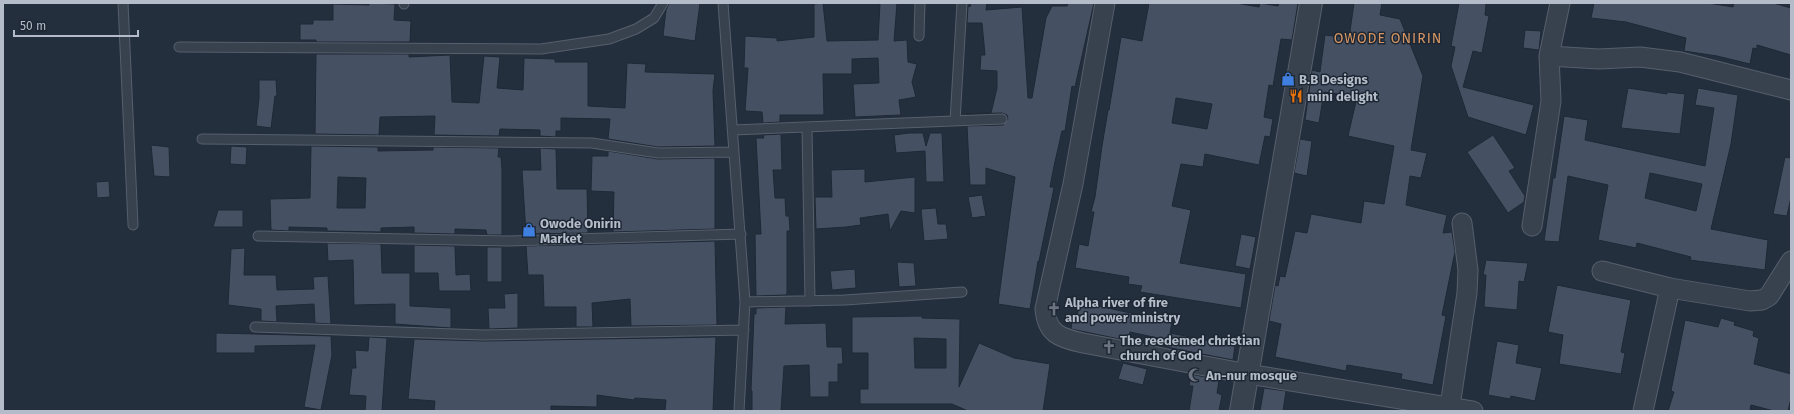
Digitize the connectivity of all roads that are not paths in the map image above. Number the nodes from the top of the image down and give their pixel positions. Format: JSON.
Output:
{"nodes":[{"id":1,"x":123,"y":3,"type":"edge"},
{"id":2,"x":663,"y":3,"type":"edge"},
{"id":3,"x":723,"y":3,"type":"edge"},
{"id":4,"x":920,"y":3,"type":"edge"},
{"id":5,"x":962,"y":3,"type":"edge"},
{"id":6,"x":1105,"y":3,"type":"edge"},
{"id":7,"x":1310,"y":3,"type":"edge"},
{"id":8,"x":1560,"y":3,"type":"edge"},
{"id":9,"x":919,"y":36,"type":"dead end"},
{"id":10,"x":180,"y":47,"type":"dead end"},
{"id":11,"x":1549,"y":56,"type":"junction"},
{"id":12,"x":1791,"y":90,"type":"edge"},
{"id":13,"x":1002,"y":119,"type":"dead end"},
{"id":14,"x":954,"y":121,"type":"junction"},
{"id":15,"x":807,"y":127,"type":"junction"},
{"id":16,"x":733,"y":130,"type":"junction"},
{"id":17,"x":202,"y":139,"type":"dead end"},
{"id":18,"x":734,"y":152,"type":"junction"},
{"id":19,"x":1462,"y":223,"type":"dead end"},
{"id":20,"x":133,"y":225,"type":"dead end"},
{"id":21,"x":1532,"y":226,"type":"dead end"},
{"id":22,"x":741,"y":234,"type":"junction"},
{"id":23,"x":258,"y":236,"type":"dead end"},
{"id":24,"x":1791,"y":261,"type":"edge"},
{"id":25,"x":1602,"y":271,"type":"dead end"},
{"id":26,"x":1670,"y":288,"type":"junction"},
{"id":27,"x":962,"y":292,"type":"dead end"},
{"id":28,"x":810,"y":301,"type":"junction"},
{"id":29,"x":745,"y":302,"type":"junction"},
{"id":30,"x":255,"y":327,"type":"dead end"},
{"id":31,"x":744,"y":330,"type":"junction"},
{"id":32,"x":1248,"y":374,"type":"junction"},
{"id":33,"x":1450,"y":406,"type":"junction"},
{"id":34,"x":739,"y":411,"type":"edge"},
{"id":35,"x":1242,"y":411,"type":"edge"},
{"id":36,"x":1472,"y":411,"type":"edge"},
{"id":37,"x":1643,"y":411,"type":"edge"}],
"edges":[{"from":1,"to":20,"type":"lane"},
{"from":2,"to":10,"type":"lane"},
{"from":3,"to":16,"type":"lane"},
{"from":4,"to":9,"type":"lane"},
{"from":5,"to":14,"type":"lane"},
{"from":6,"to":32,"type":"street"},
{"from":7,"to":32,"type":"street"},
{"from":8,"to":11,"type":"street"},
{"from":11,"to":12,"type":"street"},
{"from":11,"to":21,"type":"street"},
{"from":13,"to":14,"type":"lane"},
{"from":14,"to":15,"type":"lane"},
{"from":15,"to":16,"type":"lane"},
{"from":15,"to":28,"type":"lane"},
{"from":16,"to":18,"type":"lane"},
{"from":17,"to":18,"type":"lane"},
{"from":18,"to":22,"type":"lane"},
{"from":19,"to":33,"type":"street"},
{"from":22,"to":23,"type":"lane"},
{"from":22,"to":29,"type":"lane"},
{"from":24,"to":26,"type":"street"},
{"from":25,"to":26,"type":"street"},
{"from":26,"to":37,"type":"street"},
{"from":27,"to":28,"type":"lane"},
{"from":28,"to":29,"type":"lane"},
{"from":29,"to":31,"type":"lane"},
{"from":30,"to":31,"type":"lane"},
{"from":31,"to":34,"type":"lane"},
{"from":32,"to":33,"type":"street"},
{"from":32,"to":35,"type":"street"},
{"from":33,"to":36,"type":"street"}]}
